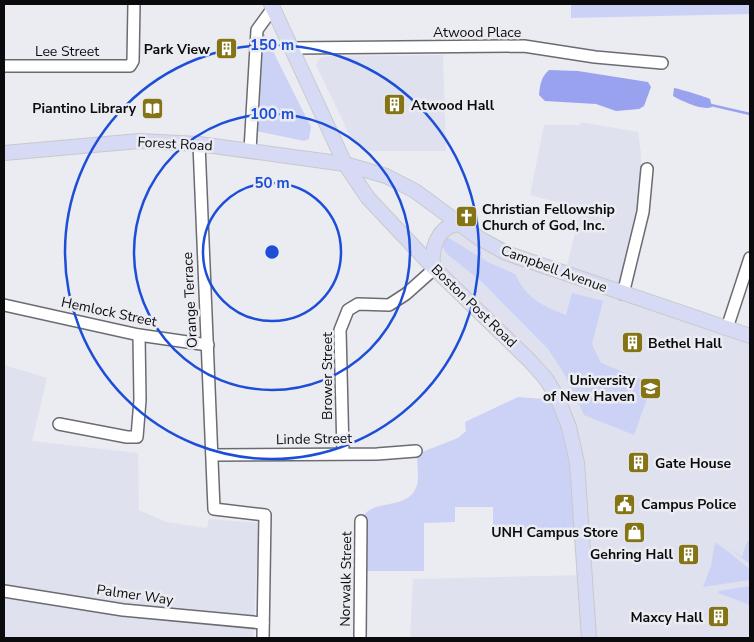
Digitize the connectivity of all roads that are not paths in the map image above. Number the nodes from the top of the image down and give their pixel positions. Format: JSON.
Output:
{"nodes":[{"id":1,"x":134,"y":4,"type":"edge"},
{"id":2,"x":272,"y":6,"type":"edge"},
{"id":3,"x":291,"y":48,"type":"junction"},
{"id":4,"x":662,"y":63,"type":"dead end"},
{"id":5,"x":4,"y":66,"type":"edge"},
{"id":6,"x":199,"y":144,"type":"junction"},
{"id":7,"x":250,"y":150,"type":"junction"},
{"id":8,"x":4,"y":153,"type":"edge"},
{"id":9,"x":345,"y":164,"type":"junction"},
{"id":10,"x":647,"y":169,"type":"dead end"},
{"id":11,"x":461,"y":224,"type":"junction"},
{"id":12,"x":750,"y":258,"type":"edge"},
{"id":13,"x":434,"y":268,"type":"junction"},
{"id":14,"x":624,"y":294,"type":"junction"},
{"id":15,"x":4,"y":304,"type":"edge"},
{"id":16,"x":728,"y":328,"type":"junction"},
{"id":17,"x":139,"y":335,"type":"junction"},
{"id":18,"x":750,"y":336,"type":"edge"},
{"id":19,"x":208,"y":345,"type":"junction"},
{"id":20,"x":59,"y":424,"type":"dead end"},
{"id":21,"x":416,"y":451,"type":"dead end"},
{"id":22,"x":343,"y":454,"type":"junction"},
{"id":23,"x":212,"y":455,"type":"junction"},
{"id":24,"x":361,"y":520,"type":"dead end"},
{"id":25,"x":4,"y":591,"type":"edge"},
{"id":26,"x":263,"y":623,"type":"junction"},
{"id":27,"x":263,"y":638,"type":"edge"},
{"id":28,"x":360,"y":638,"type":"edge"},
{"id":29,"x":589,"y":638,"type":"edge"}],
"edges":[{"from":1,"to":5,"type":"street","name":"Lee Street"},
{"from":2,"to":3,"type":"main road","name":"Boston Post Road"},
{"from":2,"to":7,"type":"street"},
{"from":3,"to":4,"type":"street","name":"Atwood Place"},
{"from":3,"to":9,"type":"main road","name":"Boston Post Road"},
{"from":6,"to":7,"type":"main road","name":"Forest Road"},
{"from":6,"to":8,"type":"main road","name":"Forest Road"},
{"from":6,"to":19,"type":"street","name":"Orange Terrace"},
{"from":7,"to":9,"type":"main road","name":"Forest Road"},
{"from":9,"to":11,"type":"main road","name":"Campbell Avenue"},
{"from":9,"to":13,"type":"main road","name":"Boston Post Road"},
{"from":10,"to":14,"type":"street"},
{"from":11,"to":13,"type":"main road"},
{"from":11,"to":14,"type":"main road","name":"Campbell Avenue"},
{"from":12,"to":16,"type":"street"},
{"from":13,"to":22,"type":"street","name":"Brower Street"},
{"from":13,"to":29,"type":"main road","name":"Boston Post Road"},
{"from":14,"to":16,"type":"main road","name":"Campbell Avenue"},
{"from":15,"to":17,"type":"street","name":"Hemlock Street"},
{"from":16,"to":18,"type":"main road","name":"Campbell Avenue"},
{"from":17,"to":19,"type":"street","name":"Hemlock Street"},
{"from":17,"to":20,"type":"street"},
{"from":19,"to":23,"type":"street","name":"Orange Terrace"},
{"from":21,"to":22,"type":"street","name":"Linde Street"},
{"from":22,"to":23,"type":"street","name":"Linde Street"},
{"from":23,"to":26,"type":"street","name":"Orange Terrace"},
{"from":24,"to":28,"type":"street","name":"Norwalk Street"},
{"from":25,"to":26,"type":"street","name":"Palmer Way"},
{"from":26,"to":27,"type":"street"}]}
